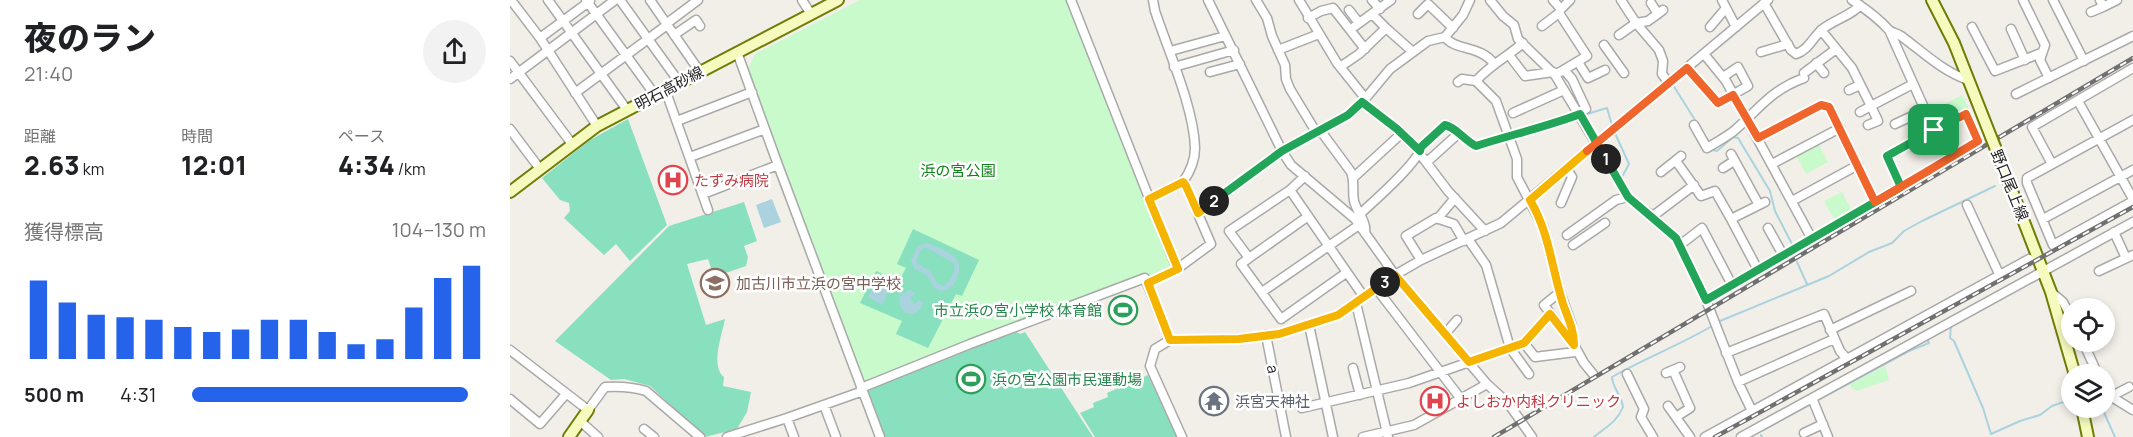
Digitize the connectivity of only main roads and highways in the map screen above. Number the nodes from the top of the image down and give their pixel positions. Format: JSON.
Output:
{"nodes":[{"id":1,"x":838,"y":0,"type":"edge"},
{"id":2,"x":1932,"y":0,"type":"edge"},
{"id":3,"x":510,"y":192,"type":"edge"},
{"id":4,"x":2061,"y":318,"type":"edge"},
{"id":5,"x":588,"y":410,"type":"road end"},
{"id":6,"x":2084,"y":418,"type":"edge"},
{"id":7,"x":569,"y":437,"type":"edge"},
{"id":8,"x":2088,"y":437,"type":"edge"}],
"edges":[{"from":1,"to":3,"type":"main road","name":"明石高砂線"},
{"from":2,"to":4,"type":"main road","name":"野口尾上線"},
{"from":5,"to":7,"type":"main road"},
{"from":6,"to":8,"type":"main road"}]}
